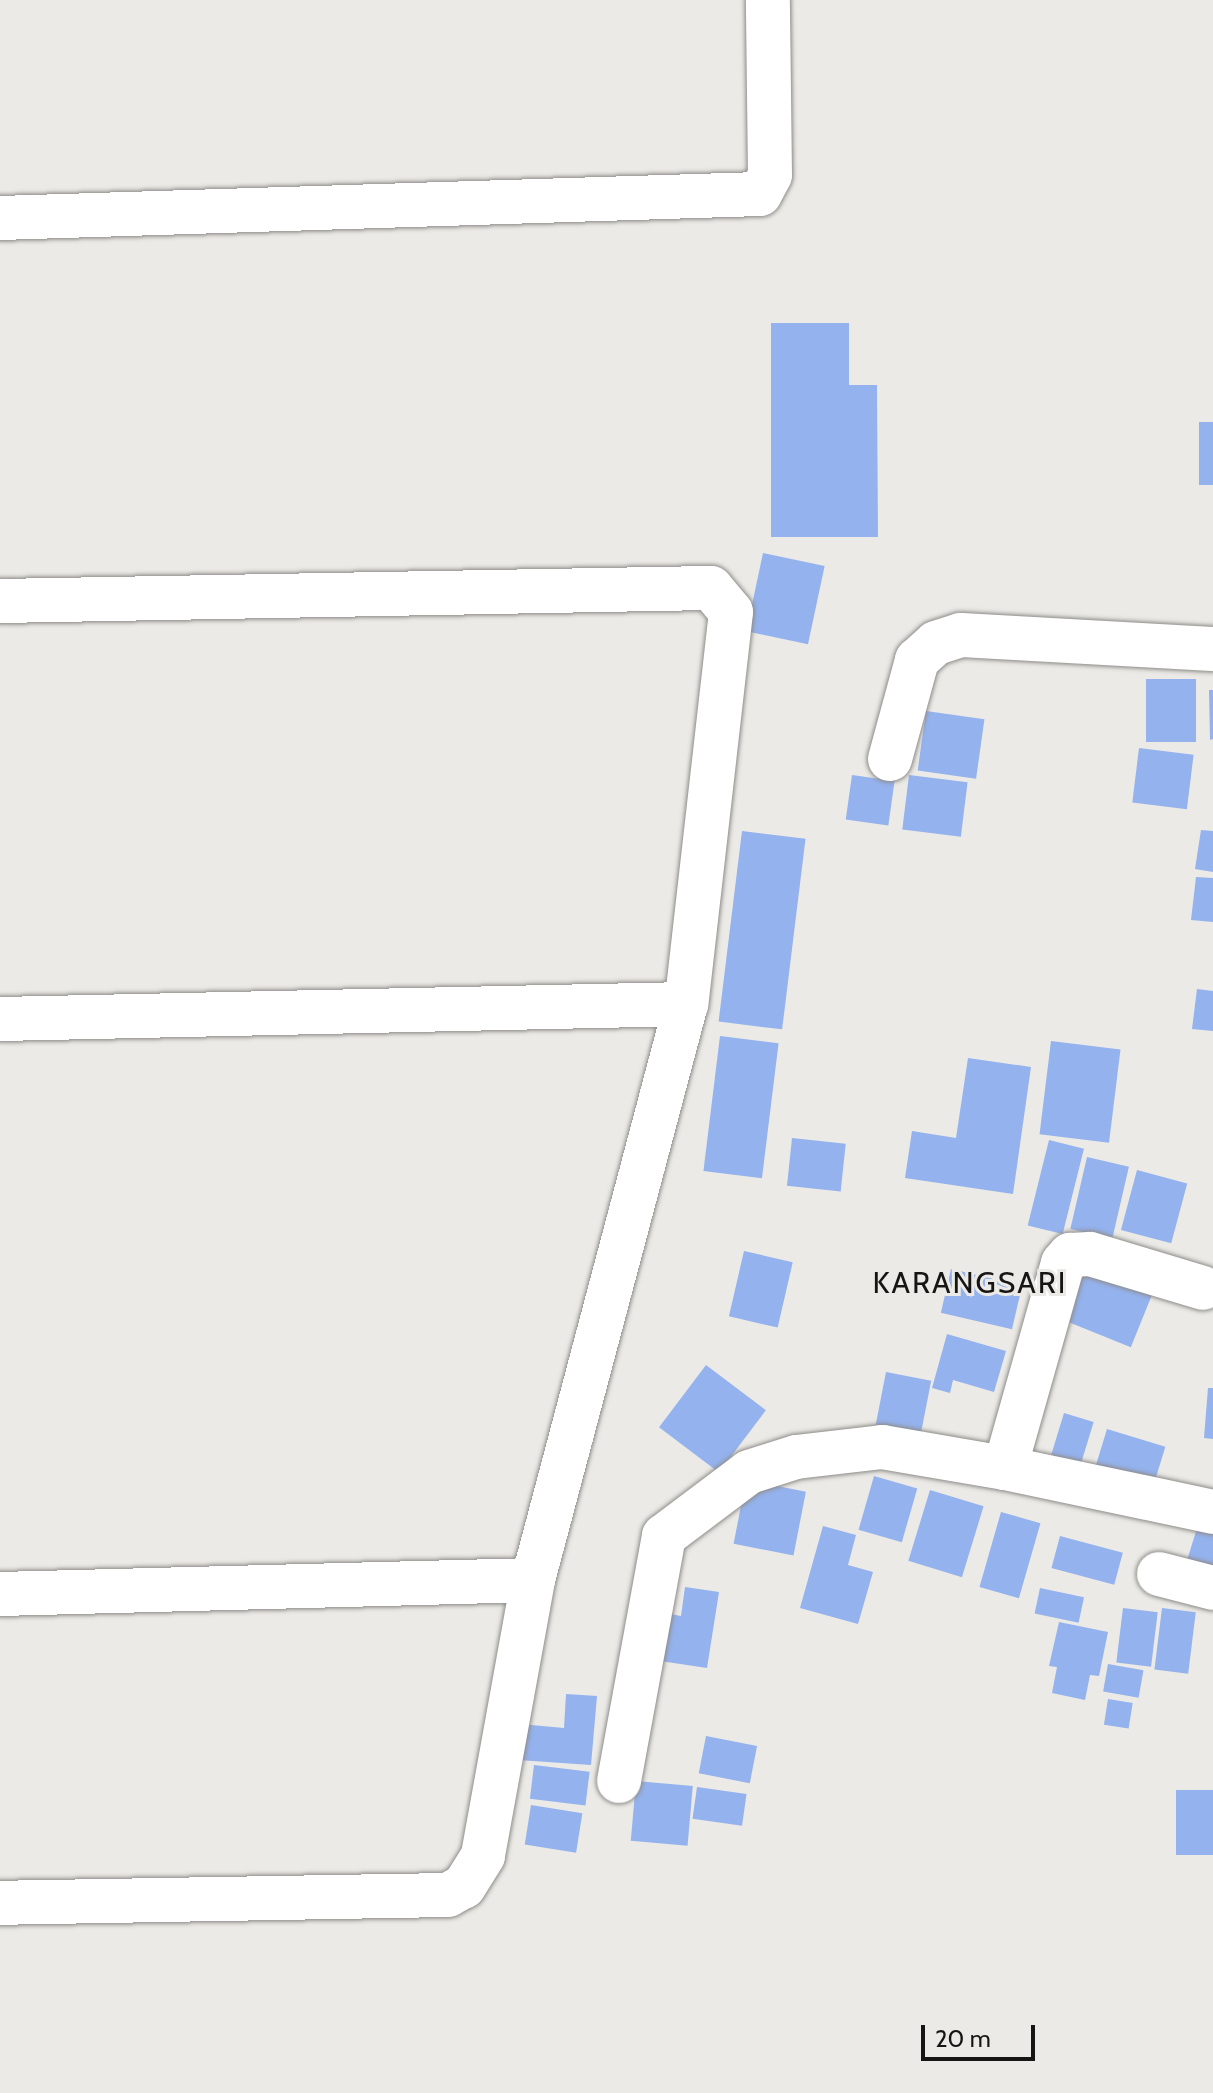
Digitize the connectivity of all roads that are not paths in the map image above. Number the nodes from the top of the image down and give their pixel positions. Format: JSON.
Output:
{"nodes":[{"id":1,"x":768,"y":0,"type":"edge"},
{"id":2,"x":0,"y":218,"type":"edge"},
{"id":3,"x":0,"y":601,"type":"edge"},
{"id":4,"x":1213,"y":649,"type":"edge"},
{"id":5,"x":890,"y":759,"type":"dead end"},
{"id":6,"x":686,"y":1004,"type":"junction"},
{"id":7,"x":0,"y":1019,"type":"edge"},
{"id":8,"x":1203,"y":1288,"type":"dead end"},
{"id":9,"x":1005,"y":1468,"type":"junction"},
{"id":10,"x":1213,"y":1512,"type":"edge"},
{"id":11,"x":1159,"y":1574,"type":"dead end"},
{"id":12,"x":533,"y":1580,"type":"junction"},
{"id":13,"x":1213,"y":1588,"type":"edge"},
{"id":14,"x":0,"y":1594,"type":"edge"},
{"id":15,"x":619,"y":1781,"type":"dead end"},
{"id":16,"x":0,"y":1903,"type":"edge"}],
"edges":[{"from":1,"to":2,"type":"street"},
{"from":3,"to":6,"type":"street"},
{"from":4,"to":5,"type":"street"},
{"from":6,"to":7,"type":"street"},
{"from":6,"to":12,"type":"street"},
{"from":8,"to":9,"type":"street"},
{"from":9,"to":10,"type":"street"},
{"from":9,"to":15,"type":"street"},
{"from":11,"to":13,"type":"street"},
{"from":12,"to":14,"type":"street"},
{"from":12,"to":16,"type":"street"}]}
